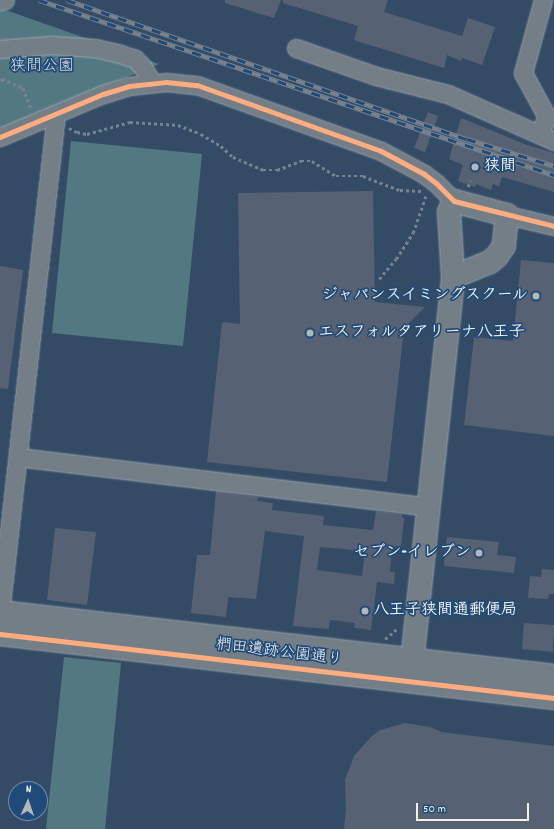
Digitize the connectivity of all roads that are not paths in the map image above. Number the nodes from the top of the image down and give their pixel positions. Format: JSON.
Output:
{"nodes":[{"id":1,"x":5,"y":0,"type":"edge"},
{"id":2,"x":0,"y":1,"type":"edge"},
{"id":3,"x":547,"y":2,"type":"edge"},
{"id":4,"x":296,"y":48,"type":"dead end"},
{"id":5,"x":0,"y":49,"type":"edge"},
{"id":6,"x":152,"y":82,"type":"junction"},
{"id":7,"x":56,"y":114,"type":"junction"},
{"id":8,"x":550,"y":115,"type":"edge"},
{"id":9,"x":0,"y":137,"type":"edge"},
{"id":10,"x":547,"y":138,"type":"edge"},
{"id":11,"x":454,"y":201,"type":"junction"},
{"id":12,"x":507,"y":216,"type":"junction"},
{"id":13,"x":554,"y":226,"type":"edge"},
{"id":14,"x":453,"y":277,"type":"junction"},
{"id":15,"x":18,"y":457,"type":"junction"},
{"id":16,"x":429,"y":507,"type":"junction"},
{"id":17,"x":0,"y":613,"type":"edge"},
{"id":18,"x":0,"y":634,"type":"edge"},
{"id":19,"x":411,"y":670,"type":"junction"},
{"id":20,"x":554,"y":676,"type":"edge"},
{"id":21,"x":554,"y":698,"type":"edge"}],
"edges":[{"from":1,"to":2,"type":"street"},
{"from":3,"to":8,"type":"street"},
{"from":4,"to":10,"type":"street"},
{"from":5,"to":6,"type":"street"},
{"from":6,"to":7,"type":"street"},
{"from":6,"to":11,"type":"street"},
{"from":7,"to":9,"type":"street"},
{"from":7,"to":15,"type":"street"},
{"from":8,"to":10,"type":"street"},
{"from":11,"to":12,"type":"street"},
{"from":11,"to":14,"type":"street"},
{"from":12,"to":13,"type":"street"},
{"from":12,"to":14,"type":"street"},
{"from":14,"to":16,"type":"street"},
{"from":15,"to":16,"type":"street"},
{"from":15,"to":17,"type":"street"},
{"from":16,"to":19,"type":"street"},
{"from":17,"to":19,"type":"street","name":"椚田遺跡公園通り"},
{"from":18,"to":19,"type":"street","name":"椚田遺跡公園通り"},
{"from":19,"to":20,"type":"street","name":"椚田遺跡公園通り"},
{"from":19,"to":21,"type":"street","name":"椚田遺跡公園通り"}]}
